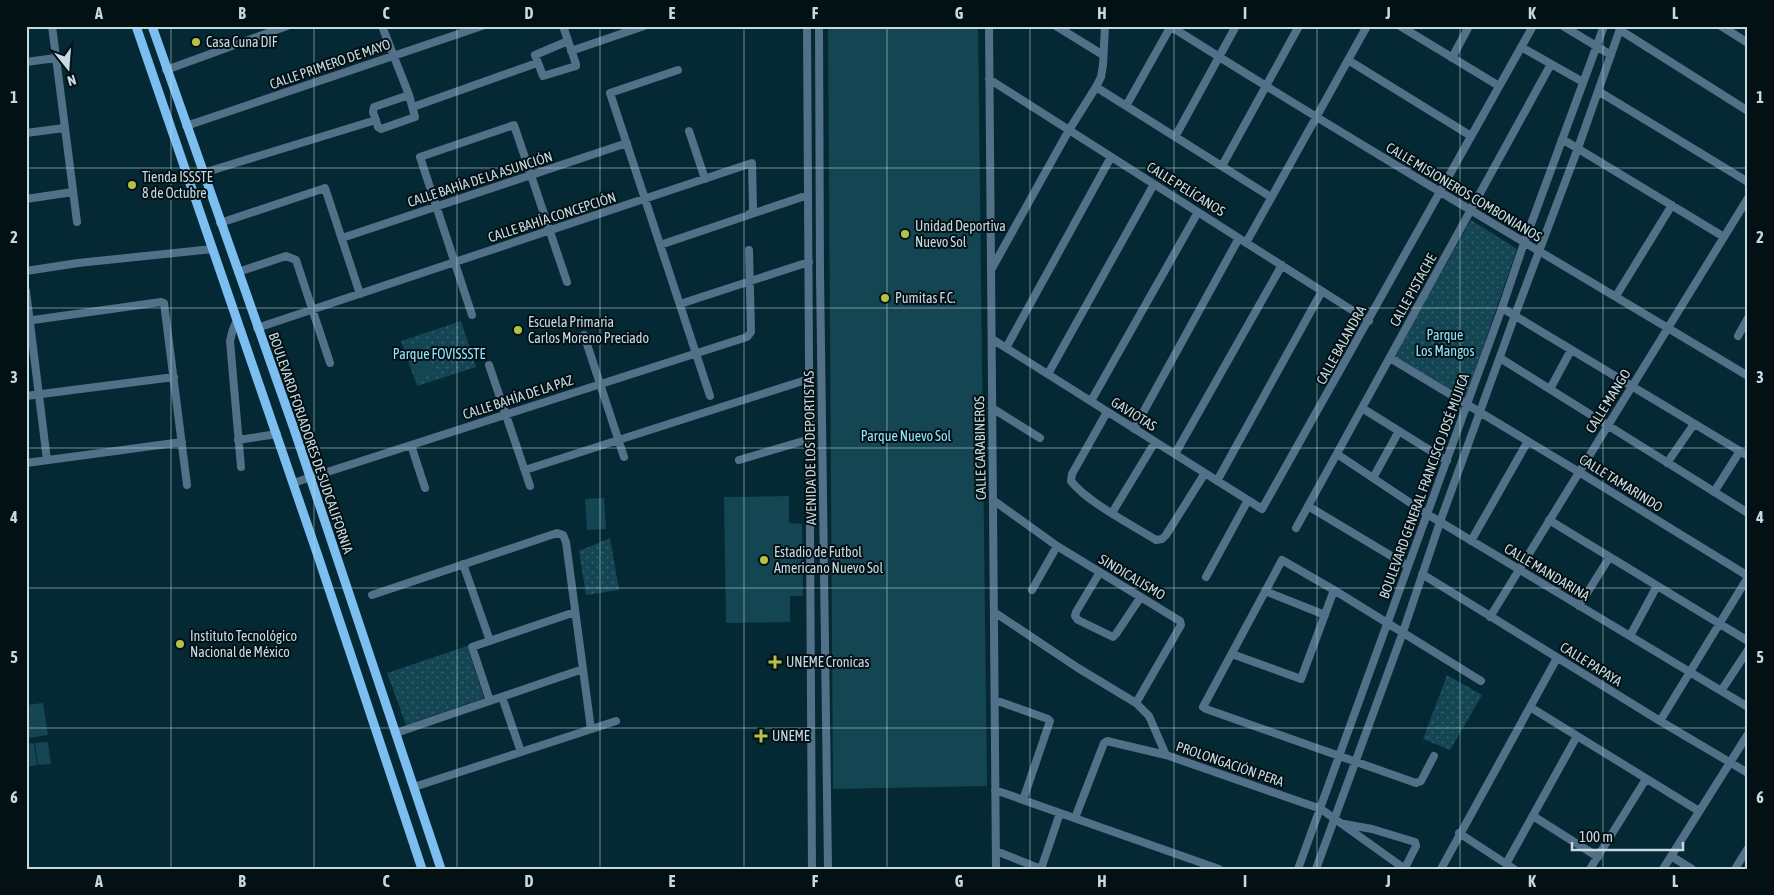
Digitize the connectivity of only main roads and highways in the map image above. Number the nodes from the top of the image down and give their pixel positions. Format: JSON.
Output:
{"nodes":[{"id":1,"x":136,"y":26,"type":"edge"},
{"id":2,"x":152,"y":26,"type":"edge"},
{"id":3,"x":408,"y":770,"type":"junction"},
{"id":4,"x":392,"y":775,"type":"junction"},
{"id":5,"x":421,"y":867,"type":"edge"},
{"id":6,"x":441,"y":869,"type":"edge"}],
"edges":[{"from":1,"to":4,"type":"main road"},
{"from":2,"to":3,"type":"main road","name":"BOULEVARD FORJADORES DE SUDCALIFORNIA"},
{"from":3,"to":4,"type":"main road"},
{"from":3,"to":6,"type":"main road","name":"BOULEVARD FORJADORES DE SUDCALIFORNIA"},
{"from":4,"to":5,"type":"main road"}]}
